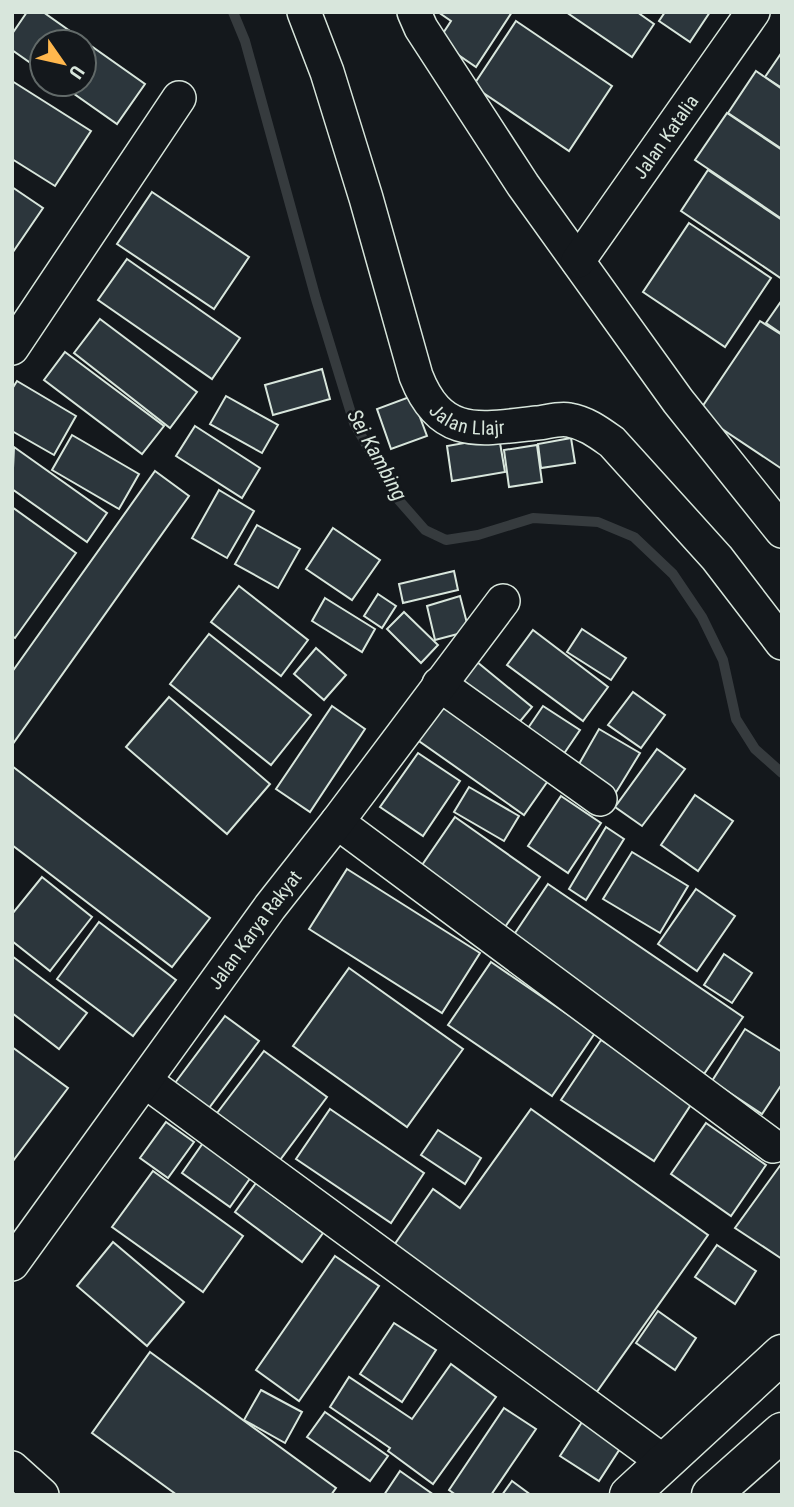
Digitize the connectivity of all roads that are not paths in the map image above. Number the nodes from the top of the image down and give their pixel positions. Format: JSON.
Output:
{"nodes":[{"id":1,"x":304,"y":12,"type":"edge"},
{"id":2,"x":414,"y":12,"type":"edge"},
{"id":3,"x":753,"y":12,"type":"edge"},
{"id":4,"x":179,"y":98,"type":"dead end"},
{"id":5,"x":578,"y":261,"type":"junction"},
{"id":6,"x":12,"y":348,"type":"edge"},
{"id":7,"x":782,"y":531,"type":"edge"},
{"id":8,"x":503,"y":601,"type":"dead end"},
{"id":9,"x":782,"y":643,"type":"edge"},
{"id":10,"x":439,"y":684,"type":"junction"},
{"id":11,"x":600,"y":799,"type":"dead end"},
{"id":12,"x":337,"y":822,"type":"junction"},
{"id":13,"x":145,"y":1081,"type":"junction"},
{"id":14,"x":773,"y":1146,"type":"dead end"},
{"id":15,"x":12,"y":1264,"type":"edge"},
{"id":16,"x":782,"y":1354,"type":"edge"},
{"id":17,"x":782,"y":1432,"type":"edge"},
{"id":18,"x":664,"y":1462,"type":"junction"},
{"id":19,"x":12,"y":1468,"type":"edge"},
{"id":20,"x":42,"y":1495,"type":"edge"},
{"id":21,"x":629,"y":1495,"type":"edge"},
{"id":22,"x":711,"y":1495,"type":"edge"}],
"edges":[{"from":1,"to":9,"type":"street","name":"Jalan Llajr"},
{"from":2,"to":5,"type":"street"},
{"from":3,"to":5,"type":"street","name":"Jalan Katalia"},
{"from":4,"to":6,"type":"street"},
{"from":5,"to":7,"type":"street"},
{"from":8,"to":10,"type":"street","name":"Jalan Karya Rakyat"},
{"from":10,"to":11,"type":"street"},
{"from":10,"to":12,"type":"street","name":"Jalan Karya Rakyat"},
{"from":12,"to":13,"type":"street","name":"Jalan Karya Rakyat"},
{"from":12,"to":14,"type":"street"},
{"from":13,"to":15,"type":"street","name":"Jalan Karya Rakyat"},
{"from":13,"to":18,"type":"street"},
{"from":16,"to":18,"type":"main road"},
{"from":17,"to":22,"type":"main road"},
{"from":18,"to":21,"type":"main road"},
{"from":19,"to":20,"type":"street"}]}
